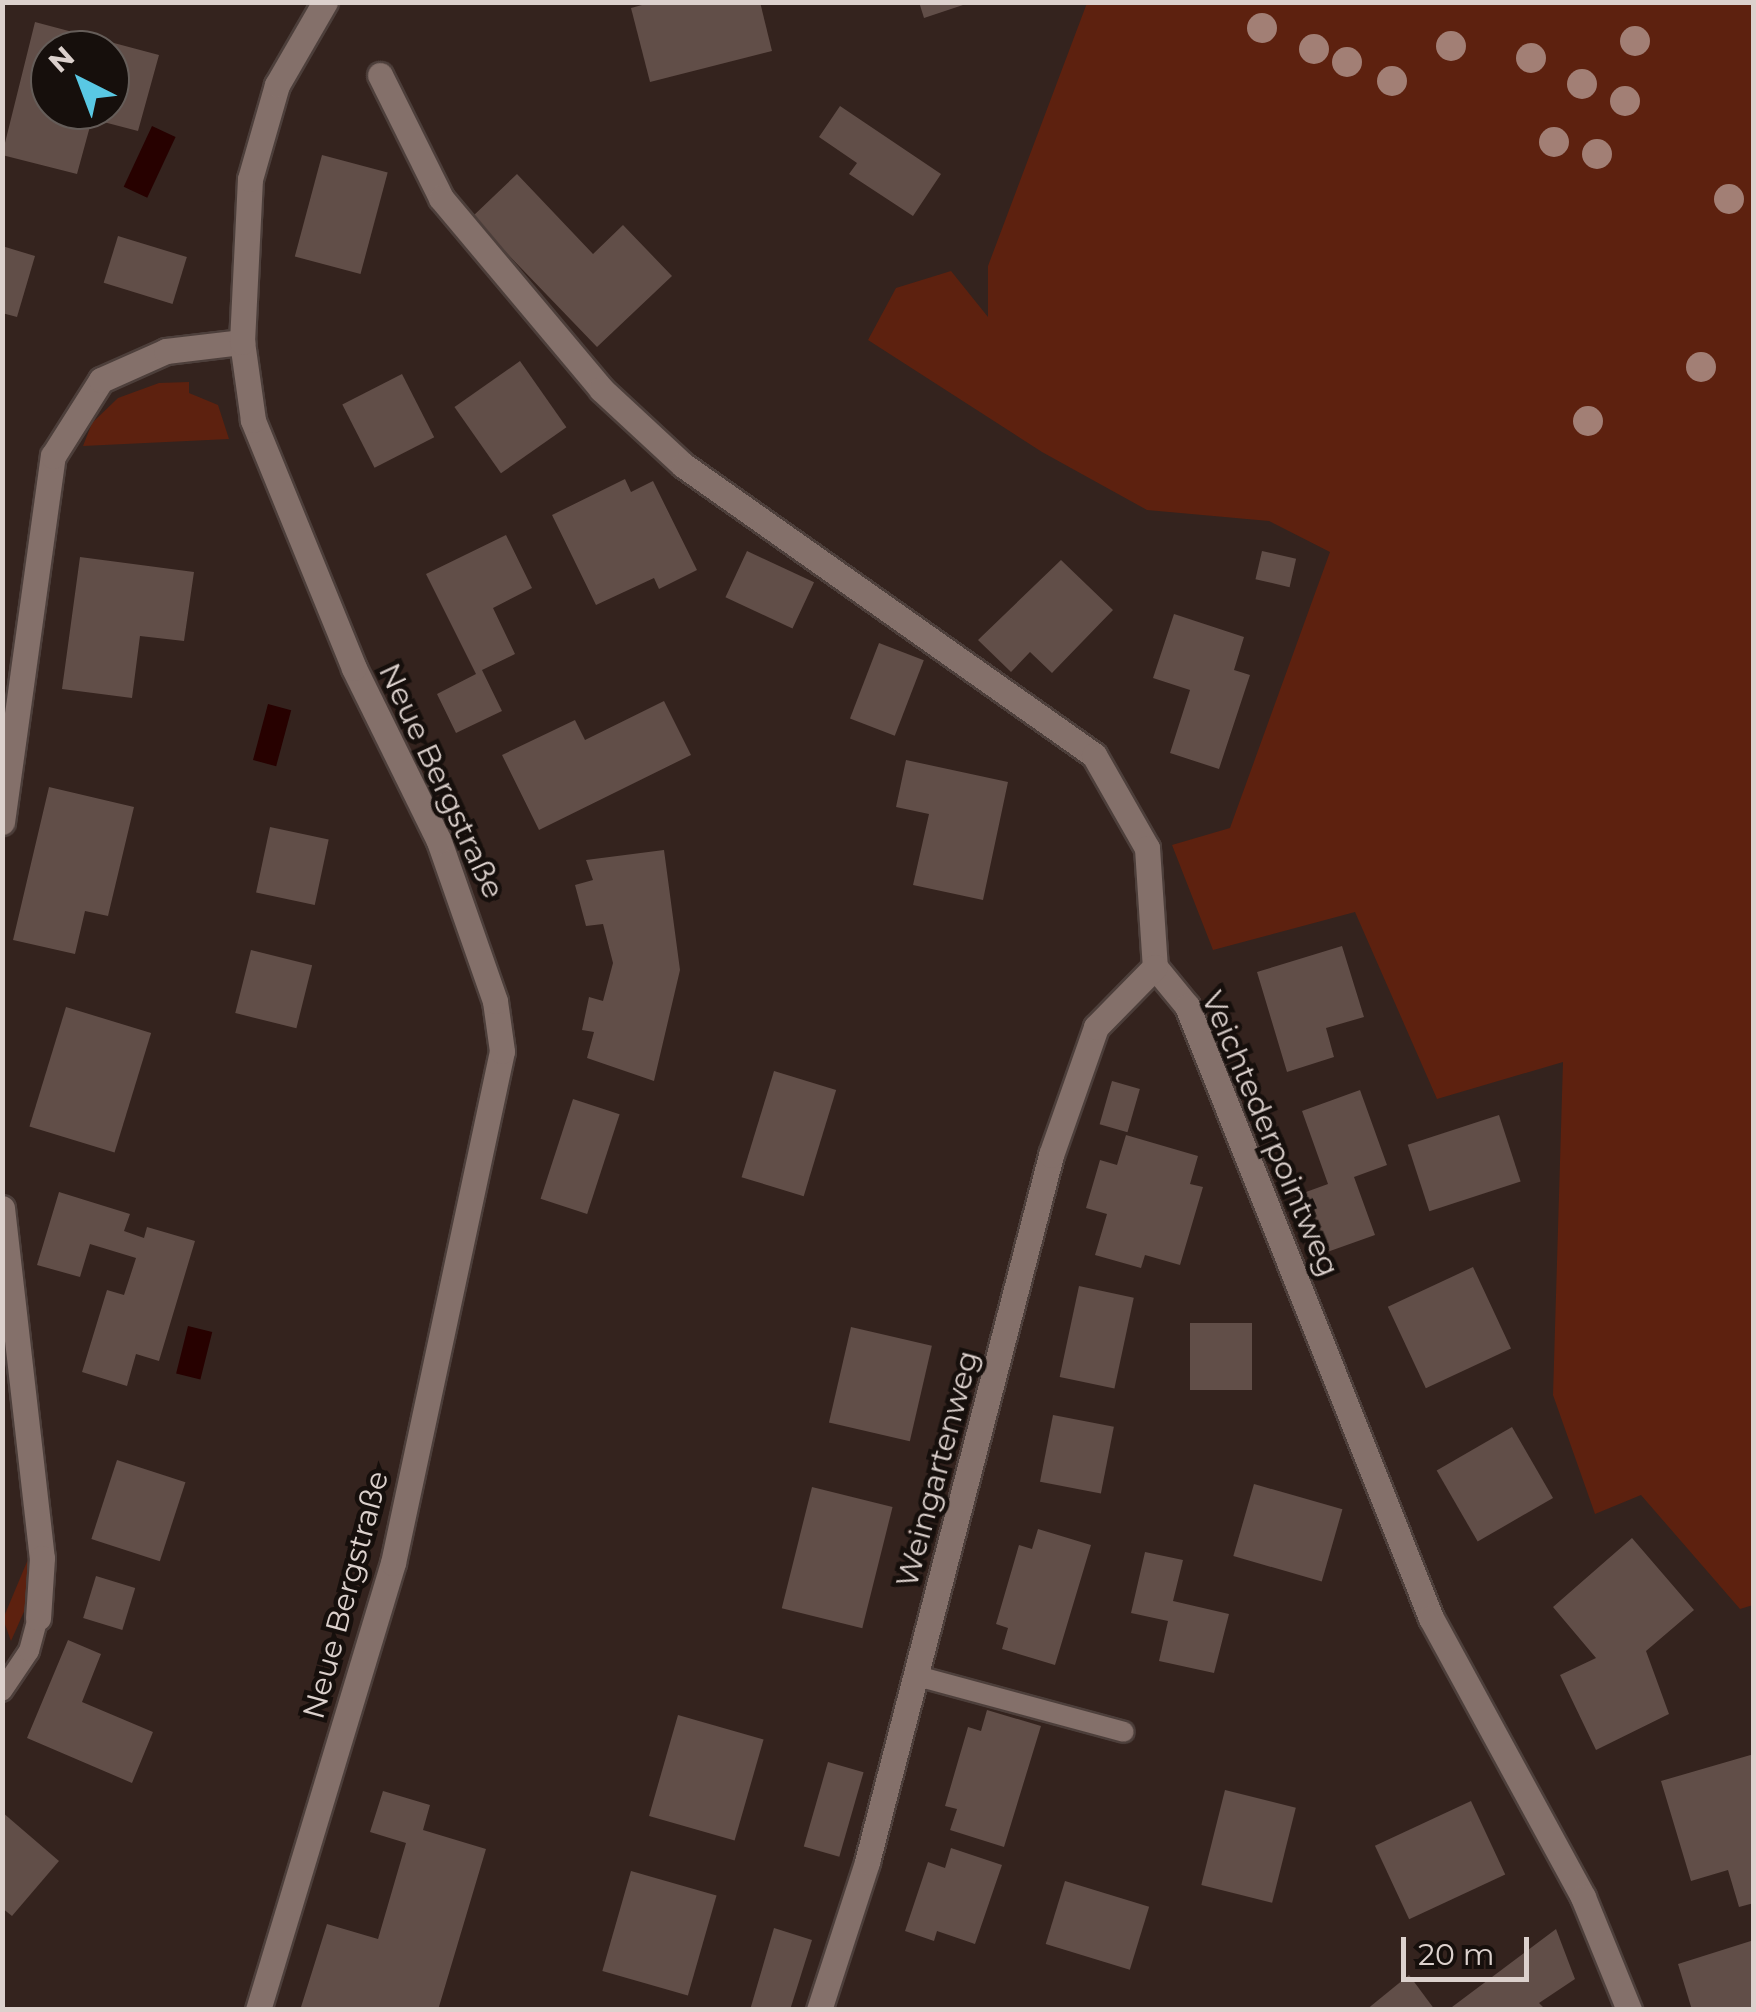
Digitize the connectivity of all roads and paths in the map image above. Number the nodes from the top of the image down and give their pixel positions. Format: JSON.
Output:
{"nodes":[{"id":1,"x":325,"y":2,"type":"edge"},
{"id":2,"x":380,"y":75,"type":"dead end"},
{"id":3,"x":242,"y":342,"type":"junction"},
{"id":4,"x":2,"y":822,"type":"edge"},
{"id":5,"x":1155,"y":967,"type":"junction"},
{"id":6,"x":2,"y":1208,"type":"edge"},
{"id":7,"x":38,"y":1618,"type":"joint"},
{"id":8,"x":917,"y":1676,"type":"junction"},
{"id":9,"x":2,"y":1691,"type":"edge"},
{"id":10,"x":1124,"y":1732,"type":"dead end"},
{"id":11,"x":258,"y":2010,"type":"edge"},
{"id":12,"x":820,"y":2010,"type":"edge"},
{"id":13,"x":1628,"y":2010,"type":"edge"}],
"edges":[{"from":1,"to":3,"type":"street","name":"Neue Bergstraße"},
{"from":2,"to":5,"type":"street"},
{"from":3,"to":4,"type":"street"},
{"from":3,"to":11,"type":"street","name":"Neue Bergstraße"},
{"from":5,"to":8,"type":"street","name":"Weingartenweg"},
{"from":5,"to":13,"type":"street","name":"Veichtederpointweg"},
{"from":6,"to":7,"type":"street"},
{"from":7,"to":9,"type":"lane"},
{"from":8,"to":10,"type":"lane"},
{"from":8,"to":12,"type":"street","name":"Weingartenweg"}]}
